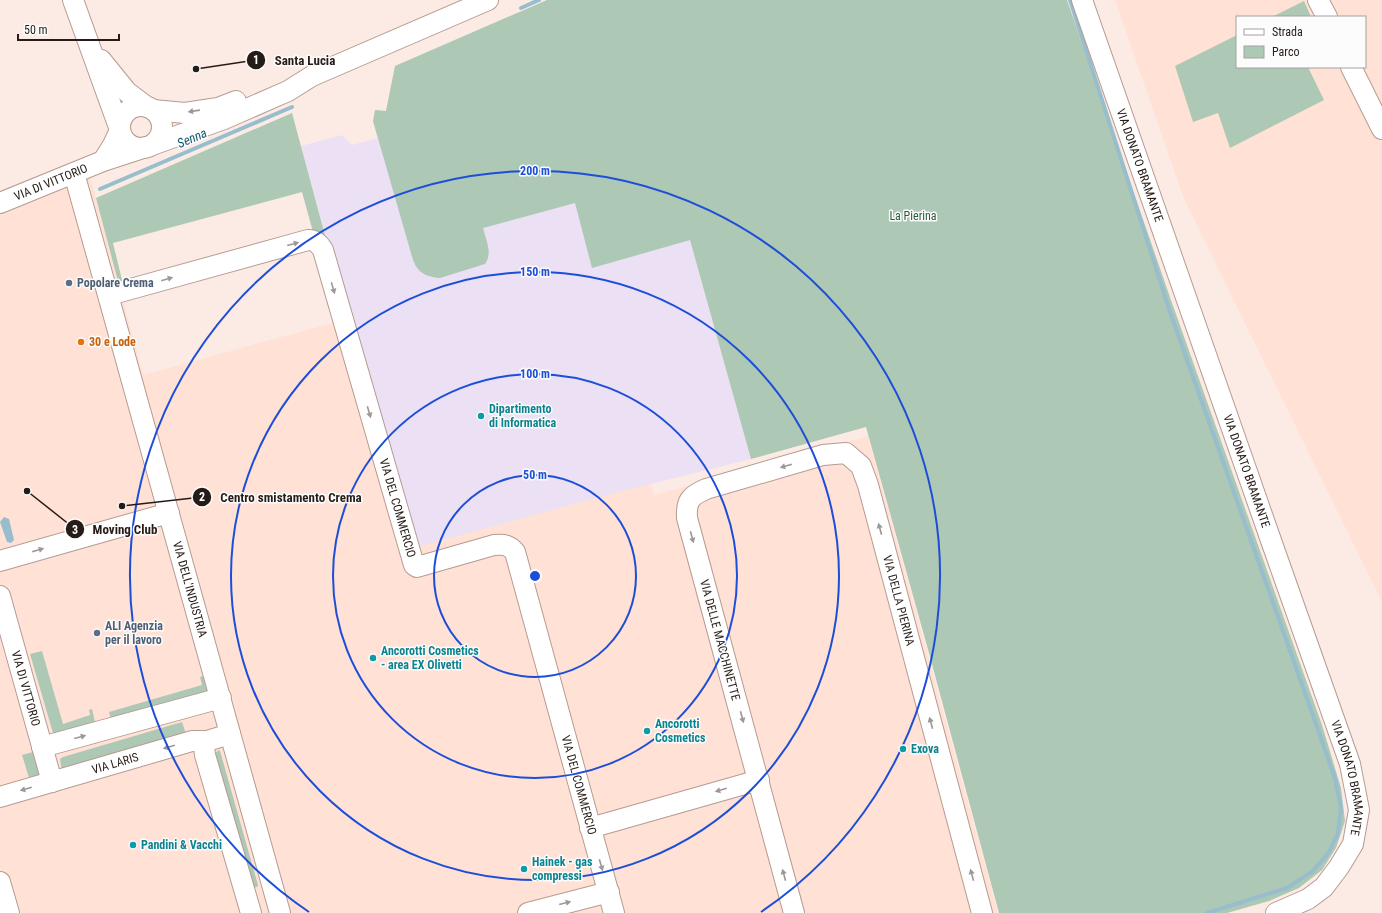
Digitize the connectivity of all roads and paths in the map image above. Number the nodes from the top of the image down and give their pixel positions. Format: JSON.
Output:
{"nodes":[{"id":1,"x":73,"y":0,"type":"edge"},
{"id":2,"x":488,"y":0,"type":"edge"},
{"id":3,"x":1082,"y":0,"type":"edge"},
{"id":4,"x":1318,"y":0,"type":"edge"},
{"id":5,"x":1326,"y":16,"type":"edge"},
{"id":6,"x":88,"y":40,"type":"junction"},
{"id":7,"x":1352,"y":68,"type":"edge"},
{"id":8,"x":312,"y":76,"type":"junction"},
{"id":9,"x":150,"y":108,"type":"junction"},
{"id":10,"x":1382,"y":129,"type":"edge"},
{"id":11,"x":120,"y":130,"type":"junction"},
{"id":12,"x":149,"y":146,"type":"junction"},
{"id":13,"x":103,"y":162,"type":"junction"},
{"id":14,"x":74,"y":173,"type":"junction"},
{"id":15,"x":0,"y":203,"type":"edge"},
{"id":16,"x":109,"y":295,"type":"junction"},
{"id":17,"x":690,"y":500,"type":"joint"},
{"id":18,"x":169,"y":513,"type":"junction"},
{"id":19,"x":0,"y":561,"type":"edge"},
{"id":20,"x":0,"y":596,"type":"edge"},
{"id":21,"x":221,"y":698,"type":"junction"},
{"id":22,"x":230,"y":734,"type":"junction"},
{"id":23,"x":207,"y":741,"type":"junction"},
{"id":24,"x":42,"y":747,"type":"junction"},
{"id":25,"x":759,"y":780,"type":"junction"},
{"id":26,"x":52,"y":782,"type":"junction"},
{"id":27,"x":0,"y":797,"type":"edge"},
{"id":28,"x":590,"y":828,"type":"junction"},
{"id":29,"x":0,"y":882,"type":"edge"},
{"id":30,"x":609,"y":892,"type":"junction"},
{"id":31,"x":9,"y":913,"type":"edge"},
{"id":32,"x":251,"y":913,"type":"edge"},
{"id":33,"x":280,"y":913,"type":"edge"},
{"id":34,"x":528,"y":913,"type":"edge"},
{"id":35,"x":614,"y":913,"type":"edge"},
{"id":36,"x":794,"y":913,"type":"edge"},
{"id":37,"x":982,"y":913,"type":"edge"},
{"id":38,"x":1276,"y":913,"type":"edge"}],
"edges":[{"from":1,"to":6,"type":"street"},
{"from":2,"to":8,"type":"street"},
{"from":3,"to":38,"type":"street","name":"VIA DONATO BRAMANTE"},
{"from":4,"to":5,"type":"street"},
{"from":6,"to":9,"type":"street"},
{"from":6,"to":11,"type":"street"},
{"from":7,"to":10,"type":"street"},
{"from":8,"to":9,"type":"street","one_way":true},
{"from":8,"to":12,"type":"street"},
{"from":9,"to":11,"type":"street"},
{"from":9,"to":12,"type":"street"},
{"from":11,"to":12,"type":"street"},
{"from":11,"to":13,"type":"street","name":"VIA DI VITTORIO"},
{"from":12,"to":13,"type":"street","name":"VIA DI VITTORIO"},
{"from":13,"to":14,"type":"street","name":"VIA DI VITTORIO"},
{"from":14,"to":15,"type":"street","name":"VIA DI VITTORIO"},
{"from":14,"to":16,"type":"street","name":"VIA DELL'INDUSTRIA"},
{"from":16,"to":18,"type":"street","name":"VIA DELL'INDUSTRIA"},
{"from":16,"to":28,"type":"street","name":"VIA DEL COMMERCIO","one_way":true},
{"from":17,"to":25,"type":"street","name":"VIA DELLE MACCHINETTE","one_way":true},
{"from":37,"to":17,"type":"street","name":"VIA DELLA PIERINA","one_way":true},
{"from":19,"to":18,"type":"street","one_way":true},
{"from":18,"to":21,"type":"street","name":"VIA DELL'INDUSTRIA"},
{"from":20,"to":24,"type":"street","name":"VIA DI VITTORIO"},
{"from":21,"to":22,"type":"street","name":"VIA DELL'INDUSTRIA"},
{"from":24,"to":21,"type":"street","one_way":true},
{"from":22,"to":23,"type":"street","name":"VIA LARIS"},
{"from":22,"to":33,"type":"street","name":"VIA DELL'INDUSTRIA"},
{"from":23,"to":26,"type":"street","name":"VIA LARIS","one_way":true},
{"from":23,"to":32,"type":"street"},
{"from":24,"to":26,"type":"street","name":"VIA DI VITTORIO"},
{"from":25,"to":28,"type":"street","one_way":true},
{"from":36,"to":25,"type":"street","name":"VIA DELLE MACCHINETTE","one_way":true},
{"from":26,"to":27,"type":"street","name":"VIA LARIS","one_way":true},
{"from":28,"to":30,"type":"street","name":"VIA DEL COMMERCIO","one_way":true},
{"from":29,"to":31,"type":"street"},
{"from":34,"to":30,"type":"street","one_way":true},
{"from":30,"to":35,"type":"street","name":"VIA DEL COMMERCIO"}]}
